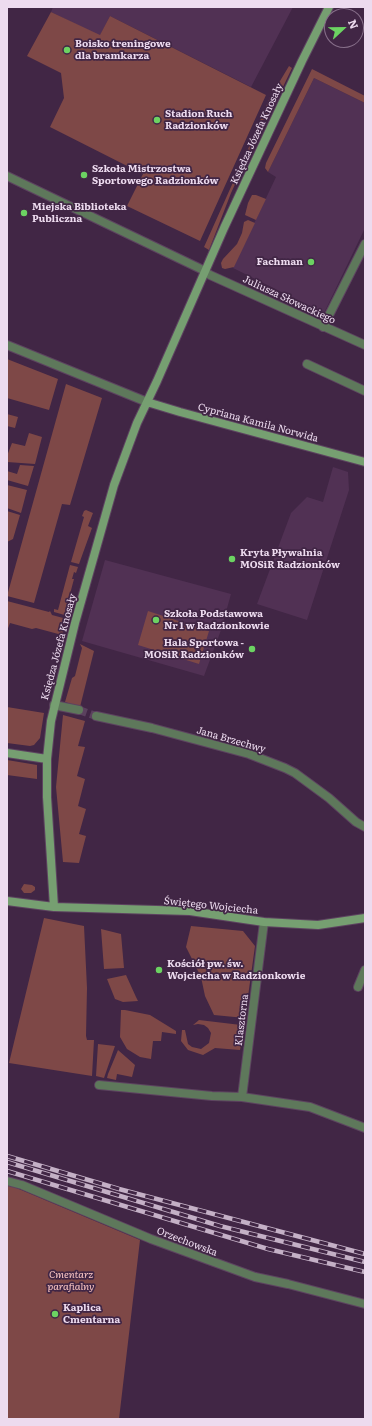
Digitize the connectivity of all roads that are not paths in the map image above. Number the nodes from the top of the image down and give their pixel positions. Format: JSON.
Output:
{"nodes":[{"id":1,"x":329,"y":7,"type":"edge"},
{"id":2,"x":7,"y":176,"type":"edge"},
{"id":3,"x":365,"y":244,"type":"edge"},
{"id":4,"x":206,"y":272,"type":"junction"},
{"id":5,"x":323,"y":326,"type":"junction"},
{"id":6,"x":7,"y":345,"type":"edge"},
{"id":7,"x":365,"y":345,"type":"edge"},
{"id":8,"x":307,"y":364,"type":"dead end"},
{"id":9,"x":365,"y":391,"type":"edge"},
{"id":10,"x":147,"y":402,"type":"junction"},
{"id":11,"x":365,"y":462,"type":"edge"},
{"id":12,"x":54,"y":705,"type":"junction"},
{"id":13,"x":79,"y":710,"type":"tunnel mouth"},
{"id":14,"x":96,"y":716,"type":"tunnel mouth"},
{"id":15,"x":7,"y":753,"type":"edge"},
{"id":16,"x":47,"y":759,"type":"junction"},
{"id":17,"x":365,"y":827,"type":"edge"},
{"id":18,"x":7,"y":901,"type":"edge"},
{"id":19,"x":54,"y":907,"type":"junction"},
{"id":20,"x":365,"y":918,"type":"edge"},
{"id":21,"x":264,"y":922,"type":"junction"},
{"id":22,"x":365,"y":970,"type":"edge"},
{"id":23,"x":358,"y":987,"type":"dead end"},
{"id":24,"x":99,"y":1085,"type":"dead end"},
{"id":25,"x":242,"y":1097,"type":"junction"},
{"id":26,"x":365,"y":1128,"type":"edge"},
{"id":27,"x":7,"y":1181,"type":"edge"},
{"id":28,"x":365,"y":1304,"type":"edge"}],
"edges":[{"from":1,"to":4,"type":"street","name":"Księdza Józefa Knosały"},
{"from":2,"to":4,"type":"street"},
{"from":3,"to":5,"type":"street"},
{"from":4,"to":5,"type":"street","name":"Juliusza Słowackiego"},
{"from":4,"to":10,"type":"street","name":"Księdza Józefa Knosały"},
{"from":5,"to":7,"type":"street","name":"Juliusza Słowackiego"},
{"from":6,"to":10,"type":"street"},
{"from":8,"to":9,"type":"street"},
{"from":10,"to":11,"type":"street","name":"Cypriana Kamila Norwida"},
{"from":10,"to":12,"type":"street","name":"Księdza Józefa Knosały"},
{"from":12,"to":13,"type":"street"},
{"from":12,"to":16,"type":"street","name":"Księdza Józefa Knosały"},
{"from":14,"to":17,"type":"street","name":"Jana Brzechwy"},
{"from":15,"to":16,"type":"street"},
{"from":16,"to":19,"type":"street","name":"Księdza Józefa Knosały"},
{"from":18,"to":19,"type":"street","name":"Świętego Wojciecha"},
{"from":19,"to":21,"type":"street","name":"Świętego Wojciecha"},
{"from":20,"to":21,"type":"street","name":"Świętego Wojciecha"},
{"from":21,"to":25,"type":"street","name":"Klasztorna"},
{"from":22,"to":23,"type":"street"},
{"from":24,"to":25,"type":"street"},
{"from":25,"to":26,"type":"street"},
{"from":27,"to":28,"type":"street","name":"Orzechowska"}]}
